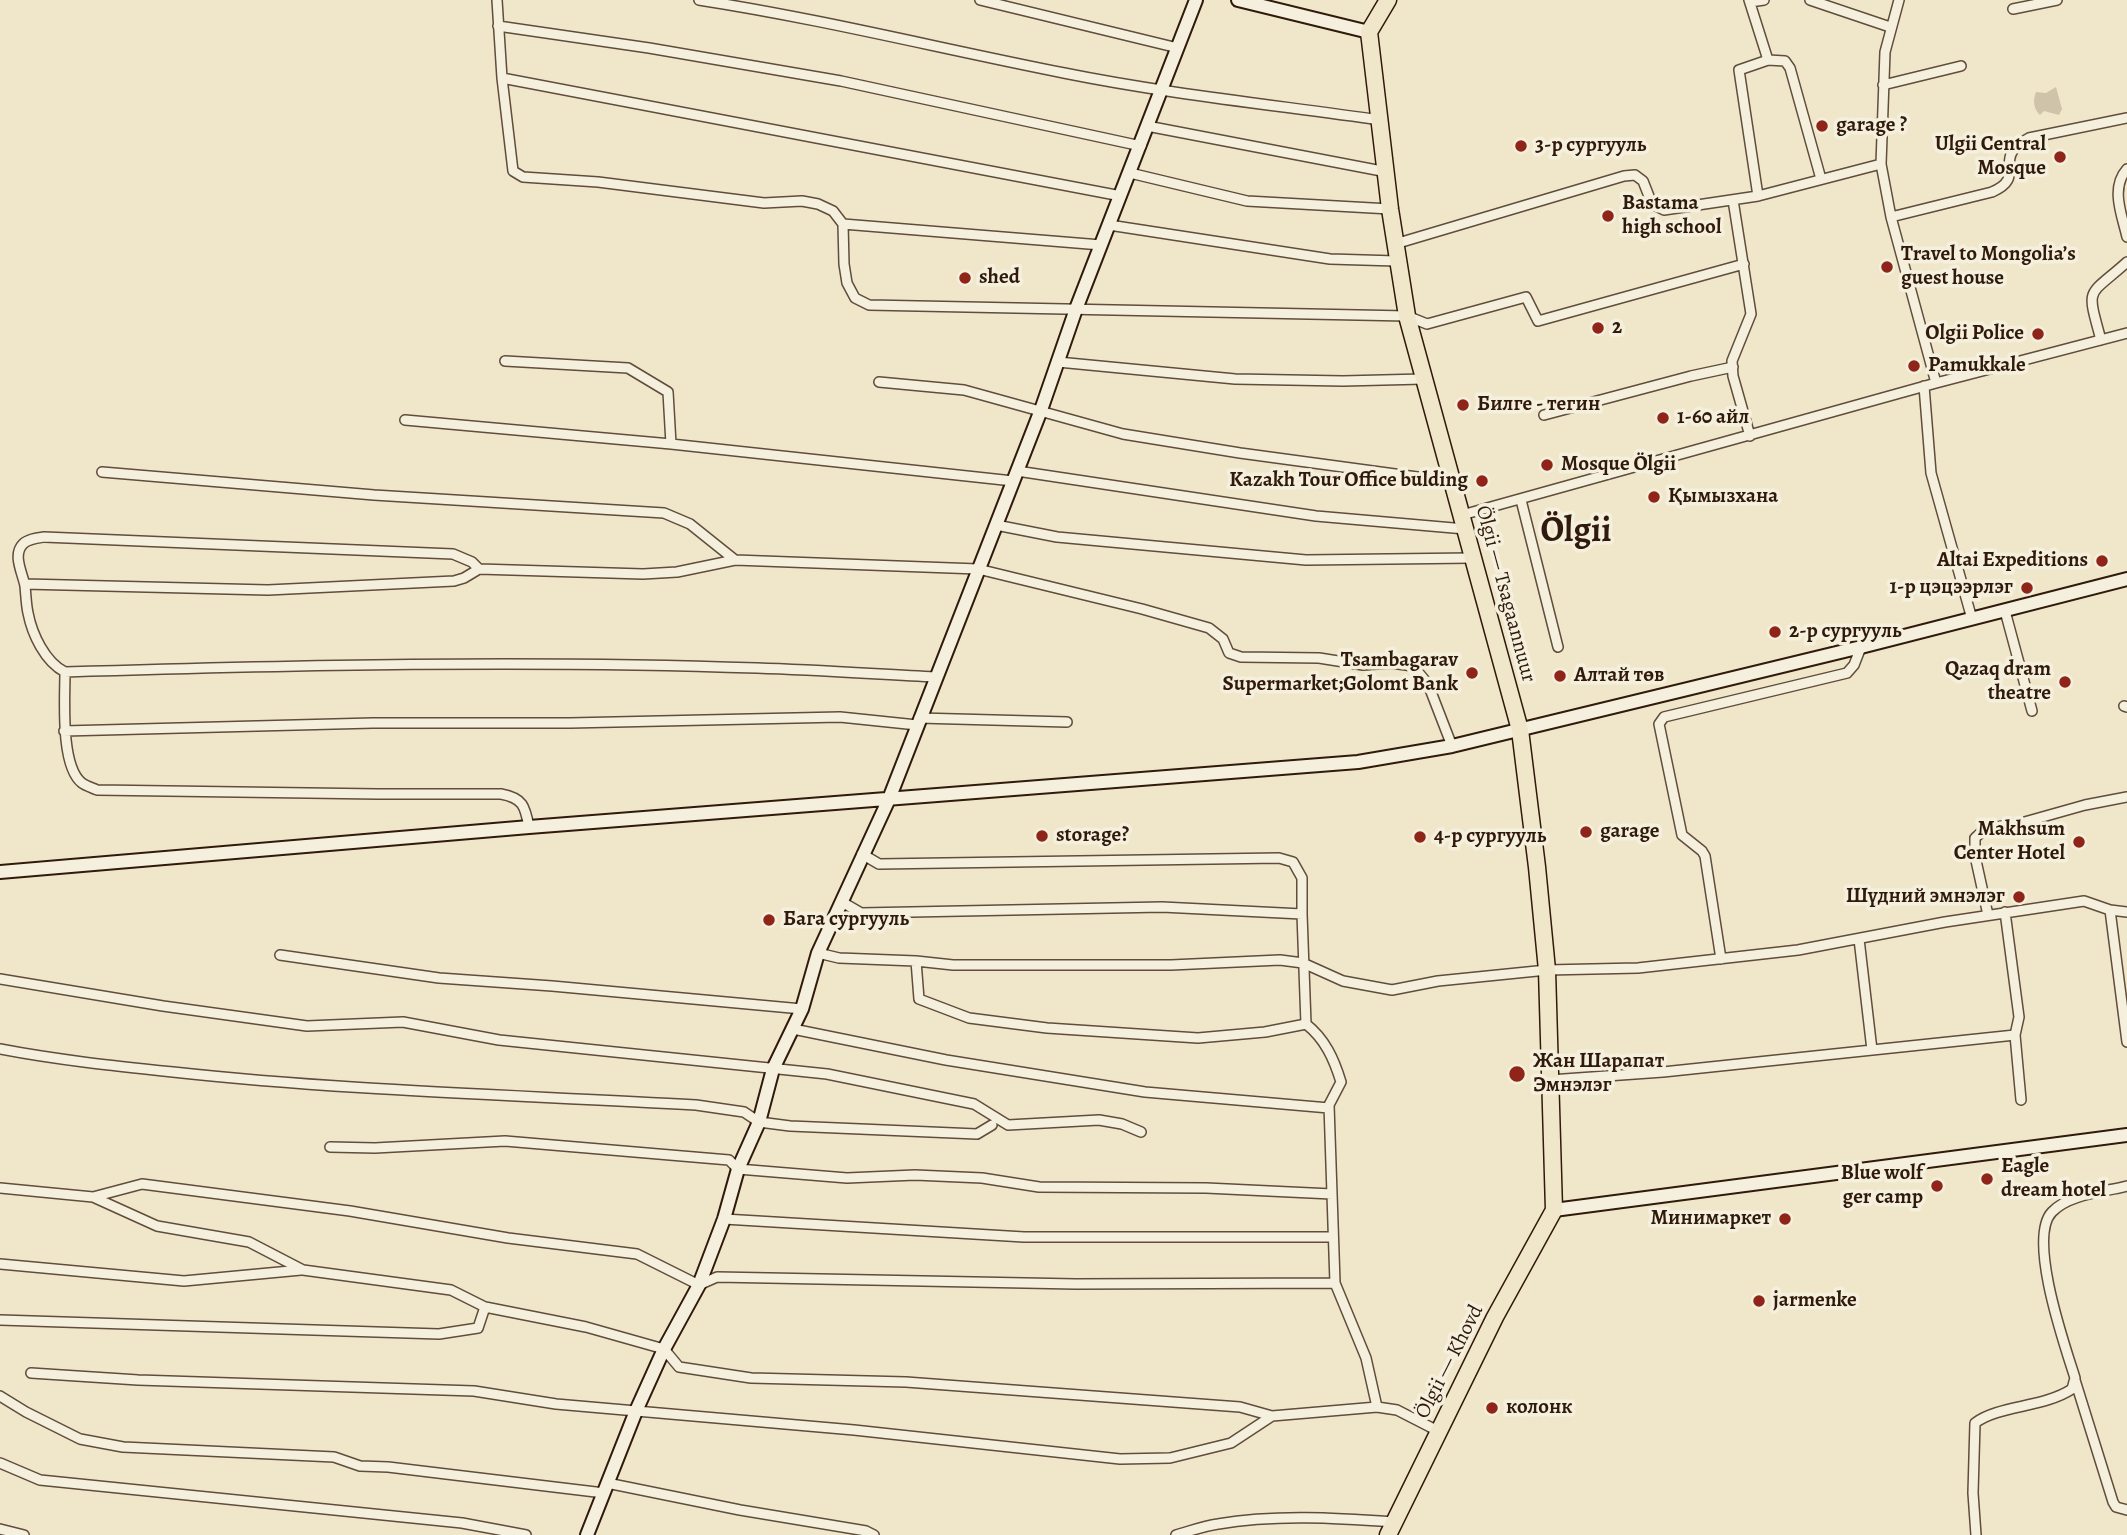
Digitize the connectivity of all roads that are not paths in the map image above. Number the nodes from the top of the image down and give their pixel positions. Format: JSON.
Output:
{"nodes":[{"id":1,"x":497,"y":0,"type":"edge"},
{"id":2,"x":699,"y":0,"type":"edge"},
{"id":3,"x":980,"y":0,"type":"edge"},
{"id":4,"x":1196,"y":0,"type":"edge"},
{"id":5,"x":1238,"y":0,"type":"edge"},
{"id":6,"x":1388,"y":0,"type":"edge"},
{"id":7,"x":1764,"y":0,"type":"edge"},
{"id":8,"x":1811,"y":0,"type":"edge"},
{"id":9,"x":1899,"y":0,"type":"edge"},
{"id":10,"x":2057,"y":0,"type":"edge"},
{"id":11,"x":1749,"y":1,"type":"edge"},
{"id":12,"x":2012,"y":9,"type":"dead end"},
{"id":13,"x":498,"y":26,"type":"junction"},
{"id":14,"x":1890,"y":27,"type":"junction"},
{"id":15,"x":1369,"y":32,"type":"junction"},
{"id":16,"x":1178,"y":48,"type":"junction"},
{"id":17,"x":1768,"y":60,"type":"junction"},
{"id":18,"x":1961,"y":66,"type":"dead end"},
{"id":19,"x":502,"y":78,"type":"junction"},
{"id":20,"x":1883,"y":85,"type":"junction"},
{"id":21,"x":1163,"y":90,"type":"junction"},
{"id":22,"x":2127,"y":118,"type":"edge"},
{"id":23,"x":1380,"y":120,"type":"junction"},
{"id":24,"x":1147,"y":126,"type":"junction"},
{"id":25,"x":1141,"y":146,"type":"junction"},
{"id":26,"x":1881,"y":164,"type":"junction"},
{"id":27,"x":2127,"y":169,"type":"edge"},
{"id":28,"x":1387,"y":172,"type":"junction"},
{"id":29,"x":1130,"y":173,"type":"junction"},
{"id":30,"x":1821,"y":179,"type":"junction"},
{"id":31,"x":1121,"y":196,"type":"junction"},
{"id":32,"x":1758,"y":196,"type":"junction"},
{"id":33,"x":1733,"y":200,"type":"junction"},
{"id":34,"x":1390,"y":209,"type":"junction"},
{"id":35,"x":1891,"y":217,"type":"junction"},
{"id":36,"x":843,"y":224,"type":"junction"},
{"id":37,"x":1109,"y":225,"type":"junction"},
{"id":38,"x":2127,"y":237,"type":"edge"},
{"id":39,"x":1101,"y":245,"type":"junction"},
{"id":40,"x":1396,"y":252,"type":"junction"},
{"id":41,"x":2127,"y":262,"type":"edge"},
{"id":42,"x":1744,"y":264,"type":"junction"},
{"id":43,"x":1076,"y":309,"type":"junction"},
{"id":44,"x":1406,"y":316,"type":"junction"},
{"id":45,"x":2127,"y":333,"type":"edge"},
{"id":46,"x":2101,"y":340,"type":"junction"},
{"id":47,"x":505,"y":361,"type":"dead end"},
{"id":48,"x":1058,"y":362,"type":"junction"},
{"id":49,"x":1733,"y":367,"type":"junction"},
{"id":50,"x":1423,"y":379,"type":"junction"},
{"id":51,"x":879,"y":382,"type":"dead end"},
{"id":52,"x":1936,"y":383,"type":"junction"},
{"id":53,"x":1924,"y":386,"type":"junction"},
{"id":54,"x":1041,"y":410,"type":"junction"},
{"id":55,"x":1544,"y":415,"type":"dead end"},
{"id":56,"x":405,"y":420,"type":"dead end"},
{"id":57,"x":1750,"y":436,"type":"junction"},
{"id":58,"x":671,"y":444,"type":"junction"},
{"id":59,"x":102,"y":472,"type":"dead end"},
{"id":60,"x":1015,"y":476,"type":"junction"},
{"id":61,"x":1454,"y":482,"type":"junction"},
{"id":62,"x":1521,"y":500,"type":"junction"},
{"id":63,"x":1463,"y":522,"type":"junction"},
{"id":64,"x":996,"y":525,"type":"junction"},
{"id":65,"x":1472,"y":558,"type":"junction"},
{"id":66,"x":735,"y":560,"type":"junction"},
{"id":67,"x":479,"y":569,"type":"junction"},
{"id":68,"x":978,"y":569,"type":"junction"},
{"id":69,"x":2127,"y":579,"type":"edge"},
{"id":70,"x":25,"y":584,"type":"junction"},
{"id":71,"x":2005,"y":611,"type":"junction"},
{"id":72,"x":1972,"y":619,"type":"junction"},
{"id":73,"x":1558,"y":647,"type":"dead end"},
{"id":74,"x":1861,"y":647,"type":"junction"},
{"id":75,"x":65,"y":672,"type":"junction"},
{"id":76,"x":936,"y":677,"type":"junction"},
{"id":77,"x":2032,"y":711,"type":"dead end"},
{"id":78,"x":918,"y":721,"type":"junction"},
{"id":79,"x":1067,"y":722,"type":"dead end"},
{"id":80,"x":1520,"y":730,"type":"junction"},
{"id":81,"x":64,"y":731,"type":"junction"},
{"id":82,"x":1452,"y":746,"type":"junction"},
{"id":83,"x":2127,"y":797,"type":"edge"},
{"id":84,"x":889,"y":799,"type":"junction"},
{"id":85,"x":529,"y":827,"type":"junction"},
{"id":86,"x":862,"y":854,"type":"junction"},
{"id":87,"x":0,"y":872,"type":"edge"},
{"id":88,"x":842,"y":902,"type":"junction"},
{"id":89,"x":2110,"y":910,"type":"junction"},
{"id":90,"x":2005,"y":912,"type":"junction"},
{"id":91,"x":2127,"y":912,"type":"edge"},
{"id":92,"x":1301,"y":914,"type":"junction"},
{"id":93,"x":1988,"y":915,"type":"junction"},
{"id":94,"x":1859,"y":939,"type":"junction"},
{"id":95,"x":818,"y":953,"type":"junction"},
{"id":96,"x":280,"y":955,"type":"dead end"},
{"id":97,"x":1721,"y":959,"type":"junction"},
{"id":98,"x":916,"y":961,"type":"junction"},
{"id":99,"x":1303,"y":963,"type":"junction"},
{"id":100,"x":1547,"y":970,"type":"junction"},
{"id":101,"x":0,"y":979,"type":"edge"},
{"id":102,"x":802,"y":1009,"type":"junction"},
{"id":103,"x":1306,"y":1024,"type":"junction"},
{"id":104,"x":793,"y":1029,"type":"junction"},
{"id":105,"x":2015,"y":1035,"type":"junction"},
{"id":106,"x":2127,"y":1042,"type":"edge"},
{"id":107,"x":0,"y":1049,"type":"edge"},
{"id":108,"x":1872,"y":1050,"type":"junction"},
{"id":109,"x":773,"y":1069,"type":"junction"},
{"id":110,"x":1550,"y":1080,"type":"junction"},
{"id":111,"x":2021,"y":1100,"type":"dead end"},
{"id":112,"x":1329,"y":1108,"type":"junction"},
{"id":113,"x":759,"y":1122,"type":"junction"},
{"id":114,"x":992,"y":1125,"type":"dead end"},
{"id":115,"x":1141,"y":1132,"type":"dead end"},
{"id":116,"x":2127,"y":1135,"type":"edge"},
{"id":117,"x":330,"y":1147,"type":"dead end"},
{"id":118,"x":738,"y":1169,"type":"junction"},
{"id":119,"x":2127,"y":1186,"type":"edge"},
{"id":120,"x":0,"y":1188,"type":"edge"},
{"id":121,"x":1332,"y":1194,"type":"junction"},
{"id":122,"x":93,"y":1196,"type":"junction"},
{"id":123,"x":1554,"y":1210,"type":"junction"},
{"id":124,"x":724,"y":1219,"type":"junction"},
{"id":125,"x":1332,"y":1237,"type":"junction"},
{"id":126,"x":0,"y":1264,"type":"edge"},
{"id":127,"x":303,"y":1269,"type":"junction"},
{"id":128,"x":1335,"y":1283,"type":"junction"},
{"id":129,"x":699,"y":1285,"type":"junction"},
{"id":130,"x":485,"y":1307,"type":"junction"},
{"id":131,"x":0,"y":1320,"type":"edge"},
{"id":132,"x":664,"y":1349,"type":"junction"},
{"id":133,"x":31,"y":1373,"type":"dead end"},
{"id":134,"x":2075,"y":1378,"type":"junction"},
{"id":135,"x":0,"y":1396,"type":"edge"},
{"id":136,"x":1377,"y":1407,"type":"junction"},
{"id":137,"x":636,"y":1410,"type":"junction"},
{"id":138,"x":1272,"y":1416,"type":"junction"},
{"id":139,"x":1438,"y":1431,"type":"junction"},
{"id":140,"x":0,"y":1464,"type":"edge"},
{"id":141,"x":606,"y":1488,"type":"junction"},
{"id":142,"x":2127,"y":1510,"type":"edge"},
{"id":143,"x":1395,"y":1527,"type":"edge"},
{"id":144,"x":0,"y":1529,"type":"edge"},
{"id":145,"x":23,"y":1535,"type":"edge"},
{"id":146,"x":526,"y":1535,"type":"edge"},
{"id":147,"x":587,"y":1535,"type":"edge"},
{"id":148,"x":874,"y":1535,"type":"edge"},
{"id":149,"x":1176,"y":1535,"type":"edge"},
{"id":150,"x":1976,"y":1535,"type":"edge"}],
"edges":[{"from":1,"to":13,"type":"street"},
{"from":2,"to":21,"type":"street"},
{"from":3,"to":16,"type":"street"},
{"from":4,"to":16,"type":"street"},
{"from":5,"to":15,"type":"street"},
{"from":6,"to":15,"type":"highway"},
{"from":7,"to":11,"type":"street"},
{"from":8,"to":14,"type":"street"},
{"from":9,"to":14,"type":"street"},
{"from":10,"to":12,"type":"street"},
{"from":11,"to":17,"type":"street"},
{"from":13,"to":19,"type":"street"},
{"from":13,"to":25,"type":"street"},
{"from":14,"to":20,"type":"street"},
{"from":15,"to":23,"type":"highway","name":"Ölgii — Tsagaannuur"},
{"from":16,"to":21,"type":"street"},
{"from":17,"to":30,"type":"street"},
{"from":17,"to":32,"type":"street"},
{"from":18,"to":20,"type":"street"},
{"from":19,"to":31,"type":"street"},
{"from":19,"to":36,"type":"street"},
{"from":20,"to":26,"type":"street"},
{"from":21,"to":23,"type":"street"},
{"from":21,"to":24,"type":"street"},
{"from":22,"to":35,"type":"street"},
{"from":23,"to":28,"type":"highway","name":"Ölgii — Tsagaannuur"},
{"from":24,"to":25,"type":"street"},
{"from":24,"to":28,"type":"street"},
{"from":25,"to":29,"type":"street"},
{"from":26,"to":30,"type":"street"},
{"from":26,"to":35,"type":"street"},
{"from":27,"to":38,"type":"street"},
{"from":28,"to":34,"type":"highway","name":"Ölgii — Tsagaannuur"},
{"from":29,"to":31,"type":"street"},
{"from":29,"to":34,"type":"street"},
{"from":30,"to":32,"type":"street"},
{"from":31,"to":37,"type":"street"},
{"from":32,"to":33,"type":"street"},
{"from":33,"to":40,"type":"street"},
{"from":33,"to":42,"type":"street"},
{"from":34,"to":40,"type":"highway","name":"Ölgii — Tsagaannuur"},
{"from":35,"to":52,"type":"street"},
{"from":36,"to":39,"type":"street"},
{"from":36,"to":43,"type":"street"},
{"from":37,"to":39,"type":"street"},
{"from":37,"to":40,"type":"street"},
{"from":39,"to":43,"type":"street"},
{"from":40,"to":44,"type":"highway","name":"Ölgii — Tsagaannuur"},
{"from":41,"to":46,"type":"street"},
{"from":42,"to":44,"type":"street"},
{"from":42,"to":49,"type":"street"},
{"from":43,"to":44,"type":"street"},
{"from":43,"to":48,"type":"street"},
{"from":44,"to":50,"type":"highway","name":"Ölgii — Tsagaannuur"},
{"from":45,"to":46,"type":"street"},
{"from":46,"to":52,"type":"street"},
{"from":47,"to":58,"type":"street"},
{"from":48,"to":50,"type":"street"},
{"from":48,"to":54,"type":"street"},
{"from":49,"to":55,"type":"street"},
{"from":49,"to":57,"type":"street"},
{"from":50,"to":61,"type":"highway","name":"Ölgii — Tsagaannuur"},
{"from":51,"to":54,"type":"street"},
{"from":52,"to":53,"type":"street"},
{"from":53,"to":57,"type":"street"},
{"from":53,"to":72,"type":"street"},
{"from":54,"to":60,"type":"street"},
{"from":54,"to":61,"type":"street"},
{"from":56,"to":58,"type":"street"},
{"from":57,"to":62,"type":"street"},
{"from":58,"to":60,"type":"street"},
{"from":59,"to":66,"type":"street"},
{"from":60,"to":63,"type":"street"},
{"from":60,"to":64,"type":"street"},
{"from":61,"to":63,"type":"highway","name":"Ölgii — Tsagaannuur"},
{"from":62,"to":63,"type":"street"},
{"from":62,"to":73,"type":"street"},
{"from":63,"to":65,"type":"highway","name":"Ölgii — Tsagaannuur"},
{"from":64,"to":65,"type":"street"},
{"from":64,"to":68,"type":"street"},
{"from":65,"to":80,"type":"highway","name":"Ölgii — Tsagaannuur"},
{"from":66,"to":67,"type":"street"},
{"from":66,"to":68,"type":"street"},
{"from":67,"to":70,"type":"street"},
{"from":67,"to":70,"type":"street"},
{"from":68,"to":76,"type":"street"},
{"from":68,"to":82,"type":"street"},
{"from":69,"to":71,"type":"street"},
{"from":70,"to":75,"type":"street"},
{"from":71,"to":72,"type":"street"},
{"from":71,"to":77,"type":"street"},
{"from":72,"to":74,"type":"street"},
{"from":74,"to":80,"type":"street"},
{"from":74,"to":97,"type":"street"},
{"from":75,"to":76,"type":"street"},
{"from":75,"to":81,"type":"street"},
{"from":76,"to":78,"type":"street"},
{"from":78,"to":79,"type":"street"},
{"from":78,"to":81,"type":"street"},
{"from":78,"to":84,"type":"street"},
{"from":80,"to":82,"type":"street"},
{"from":80,"to":100,"type":"highway","name":"Ölgii — Tsagaannuur"},
{"from":81,"to":85,"type":"street"},
{"from":82,"to":84,"type":"street"},
{"from":83,"to":93,"type":"street"},
{"from":84,"to":85,"type":"street"},
{"from":84,"to":86,"type":"street"},
{"from":85,"to":87,"type":"street"},
{"from":86,"to":88,"type":"street"},
{"from":86,"to":92,"type":"street"},
{"from":88,"to":92,"type":"street"},
{"from":88,"to":95,"type":"street"},
{"from":89,"to":90,"type":"street"},
{"from":89,"to":91,"type":"street"},
{"from":89,"to":106,"type":"street"},
{"from":90,"to":93,"type":"street"},
{"from":90,"to":105,"type":"street"},
{"from":92,"to":99,"type":"street"},
{"from":93,"to":94,"type":"street"},
{"from":94,"to":97,"type":"street"},
{"from":94,"to":108,"type":"street"},
{"from":95,"to":98,"type":"street"},
{"from":95,"to":102,"type":"street"},
{"from":96,"to":102,"type":"street"},
{"from":97,"to":100,"type":"street"},
{"from":98,"to":99,"type":"street"},
{"from":98,"to":103,"type":"street"},
{"from":99,"to":100,"type":"street"},
{"from":99,"to":103,"type":"street"},
{"from":100,"to":110,"type":"highway","name":"Ölgii — Tsagaannuur"},
{"from":101,"to":109,"type":"street"},
{"from":102,"to":104,"type":"street"},
{"from":103,"to":112,"type":"street"},
{"from":104,"to":109,"type":"street"},
{"from":104,"to":112,"type":"street"},
{"from":105,"to":108,"type":"street"},
{"from":105,"to":111,"type":"street"},
{"from":107,"to":113,"type":"street"},
{"from":108,"to":110,"type":"street"},
{"from":109,"to":113,"type":"street"},
{"from":109,"to":115,"type":"street"},
{"from":110,"to":123,"type":"highway","name":"Ölgii — Tsagaannuur"},
{"from":112,"to":121,"type":"street"},
{"from":113,"to":114,"type":"street"},
{"from":113,"to":118,"type":"street"},
{"from":116,"to":123,"type":"street"},
{"from":117,"to":118,"type":"street"},
{"from":118,"to":121,"type":"street"},
{"from":118,"to":124,"type":"street"},
{"from":119,"to":134,"type":"street"},
{"from":120,"to":122,"type":"street"},
{"from":121,"to":125,"type":"street"},
{"from":122,"to":127,"type":"street"},
{"from":122,"to":129,"type":"street"},
{"from":123,"to":139,"type":"highway","name":"Ölgii — Khovd"},
{"from":124,"to":125,"type":"street"},
{"from":124,"to":129,"type":"street"},
{"from":125,"to":128,"type":"street"},
{"from":126,"to":127,"type":"street"},
{"from":127,"to":130,"type":"street"},
{"from":128,"to":129,"type":"street"},
{"from":128,"to":136,"type":"street"},
{"from":129,"to":132,"type":"street"},
{"from":130,"to":131,"type":"street"},
{"from":130,"to":132,"type":"street"},
{"from":132,"to":137,"type":"street"},
{"from":132,"to":138,"type":"street"},
{"from":133,"to":137,"type":"street"},
{"from":134,"to":142,"type":"street"},
{"from":134,"to":150,"type":"street"},
{"from":135,"to":141,"type":"street"},
{"from":136,"to":138,"type":"street"},
{"from":136,"to":139,"type":"street"},
{"from":137,"to":138,"type":"street"},
{"from":137,"to":141,"type":"street"},
{"from":139,"to":143,"type":"highway","name":"Ölgii — Khovd"},
{"from":140,"to":146,"type":"street"},
{"from":141,"to":147,"type":"street"},
{"from":141,"to":148,"type":"street"},
{"from":143,"to":149,"type":"street"},
{"from":144,"to":145,"type":"street"}]}
